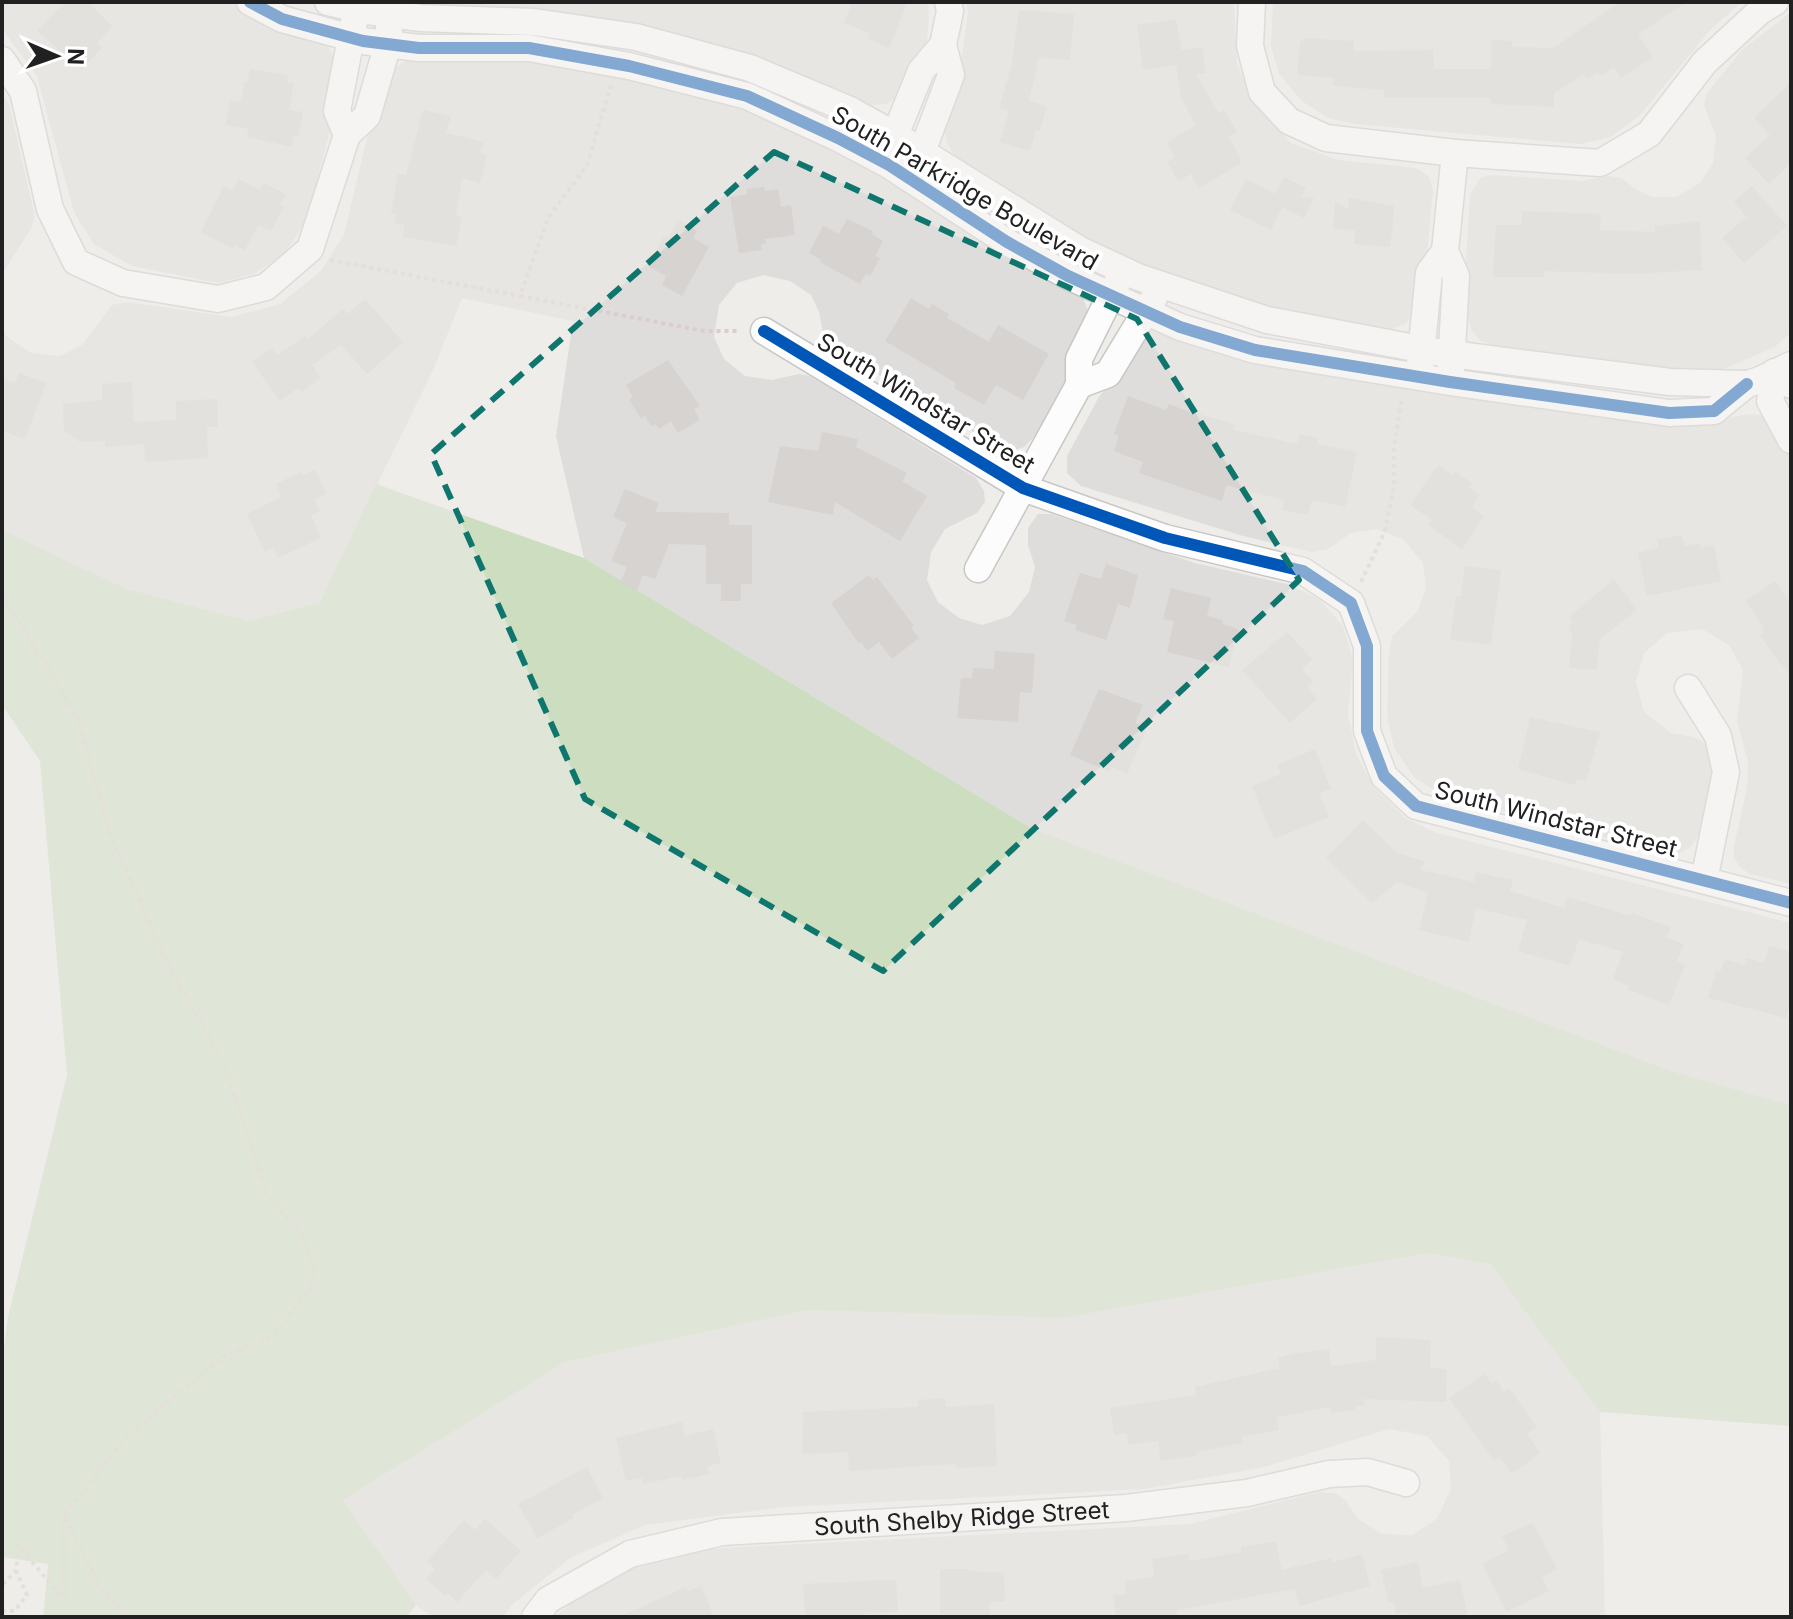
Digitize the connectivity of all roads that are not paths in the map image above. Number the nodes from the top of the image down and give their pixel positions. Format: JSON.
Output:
{"nodes":[{"id":1,"x":250,"y":2,"type":"edge"},
{"id":2,"x":328,"y":2,"type":"edge"},
{"id":3,"x":948,"y":2,"type":"edge"},
{"id":4,"x":1252,"y":2,"type":"edge"},
{"id":5,"x":1775,"y":2,"type":"edge"},
{"id":6,"x":355,"y":9,"type":"junction"},
{"id":7,"x":390,"y":14,"type":"junction"},
{"id":8,"x":352,"y":38,"type":"junction"},
{"id":9,"x":388,"y":44,"type":"junction"},
{"id":10,"x":943,"y":45,"type":"junction"},
{"id":11,"x":2,"y":60,"type":"edge"},
{"id":12,"x":347,"y":135,"type":"junction"},
{"id":13,"x":895,"y":135,"type":"junction"},
{"id":14,"x":922,"y":152,"type":"junction"},
{"id":15,"x":1455,"y":153,"type":"junction"},
{"id":16,"x":879,"y":160,"type":"junction"},
{"id":17,"x":904,"y":174,"type":"junction"},
{"id":18,"x":1445,"y":251,"type":"junction"},
{"id":19,"x":1123,"y":271,"type":"junction"},
{"id":20,"x":1161,"y":286,"type":"junction"},
{"id":21,"x":1110,"y":295,"type":"junction"},
{"id":22,"x":1146,"y":312,"type":"junction"},
{"id":23,"x":764,"y":331,"type":"road end"},
{"id":24,"x":1422,"y":349,"type":"junction"},
{"id":25,"x":1453,"y":353,"type":"junction"},
{"id":26,"x":1786,"y":374,"type":"edge"},
{"id":27,"x":1412,"y":376,"type":"junction"},
{"id":28,"x":1450,"y":382,"type":"junction"},
{"id":29,"x":1747,"y":384,"type":"junction"},
{"id":30,"x":1079,"y":385,"type":"junction"},
{"id":31,"x":1791,"y":440,"type":"edge"},
{"id":32,"x":1023,"y":488,"type":"junction"},
{"id":33,"x":978,"y":569,"type":"dead end"},
{"id":34,"x":1688,"y":688,"type":"dead end"},
{"id":35,"x":1704,"y":880,"type":"junction"},
{"id":36,"x":1791,"y":903,"type":"edge"},
{"id":37,"x":1406,"y":1483,"type":"dead end"},
{"id":38,"x":535,"y":1617,"type":"edge"}],
"edges":[{"from":1,"to":8,"type":"street","name":"South Parkridge Boulevard"},
{"from":2,"to":6,"type":"street","name":"South Parkridge Boulevard"},
{"from":3,"to":10,"type":"street"},
{"from":4,"to":15,"type":"street"},
{"from":5,"to":15,"type":"street"},
{"from":6,"to":7,"type":"street","name":"South Parkridge Boulevard"},
{"from":6,"to":8,"type":"street"},
{"from":7,"to":9,"type":"street"},
{"from":7,"to":13,"type":"street","name":"South Parkridge Boulevard"},
{"from":8,"to":9,"type":"street","name":"South Parkridge Boulevard"},
{"from":8,"to":12,"type":"street"},
{"from":9,"to":12,"type":"street"},
{"from":9,"to":16,"type":"street","name":"South Parkridge Boulevard"},
{"from":10,"to":13,"type":"street"},
{"from":10,"to":14,"type":"street"},
{"from":11,"to":12,"type":"street"},
{"from":13,"to":14,"type":"street","name":"South Parkridge Boulevard"},
{"from":13,"to":16,"type":"street"},
{"from":14,"to":17,"type":"street"},
{"from":14,"to":19,"type":"street","name":"South Parkridge Boulevard"},
{"from":15,"to":18,"type":"street"},
{"from":16,"to":17,"type":"street","name":"South Parkridge Boulevard"},
{"from":17,"to":21,"type":"street","name":"South Parkridge Boulevard"},
{"from":18,"to":24,"type":"street"},
{"from":18,"to":25,"type":"street"},
{"from":19,"to":20,"type":"street","name":"South Parkridge Boulevard"},
{"from":19,"to":21,"type":"street"},
{"from":20,"to":22,"type":"street"},
{"from":20,"to":24,"type":"street","name":"South Parkridge Boulevard"},
{"from":21,"to":22,"type":"street","name":"South Parkridge Boulevard"},
{"from":21,"to":30,"type":"street"},
{"from":22,"to":27,"type":"street","name":"South Parkridge Boulevard"},
{"from":22,"to":30,"type":"street"},
{"from":23,"to":32,"type":"street","name":"South Windstar Street"},
{"from":24,"to":25,"type":"street","name":"South Parkridge Boulevard"},
{"from":24,"to":27,"type":"street"},
{"from":25,"to":28,"type":"street"},
{"from":25,"to":29,"type":"street","name":"South Parkridge Boulevard"},
{"from":26,"to":29,"type":"street","name":"South Parkridge Boulevard"},
{"from":26,"to":31,"type":"street"},
{"from":27,"to":28,"type":"street","name":"South Parkridge Boulevard"},
{"from":28,"to":29,"type":"street","name":"South Parkridge Boulevard"},
{"from":30,"to":32,"type":"street"},
{"from":32,"to":33,"type":"street"},
{"from":32,"to":35,"type":"street","name":"South Windstar Street"},
{"from":34,"to":35,"type":"street"},
{"from":35,"to":36,"type":"street","name":"South Windstar Street"},
{"from":37,"to":38,"type":"street","name":"South Shelby Ridge Street"}]}
